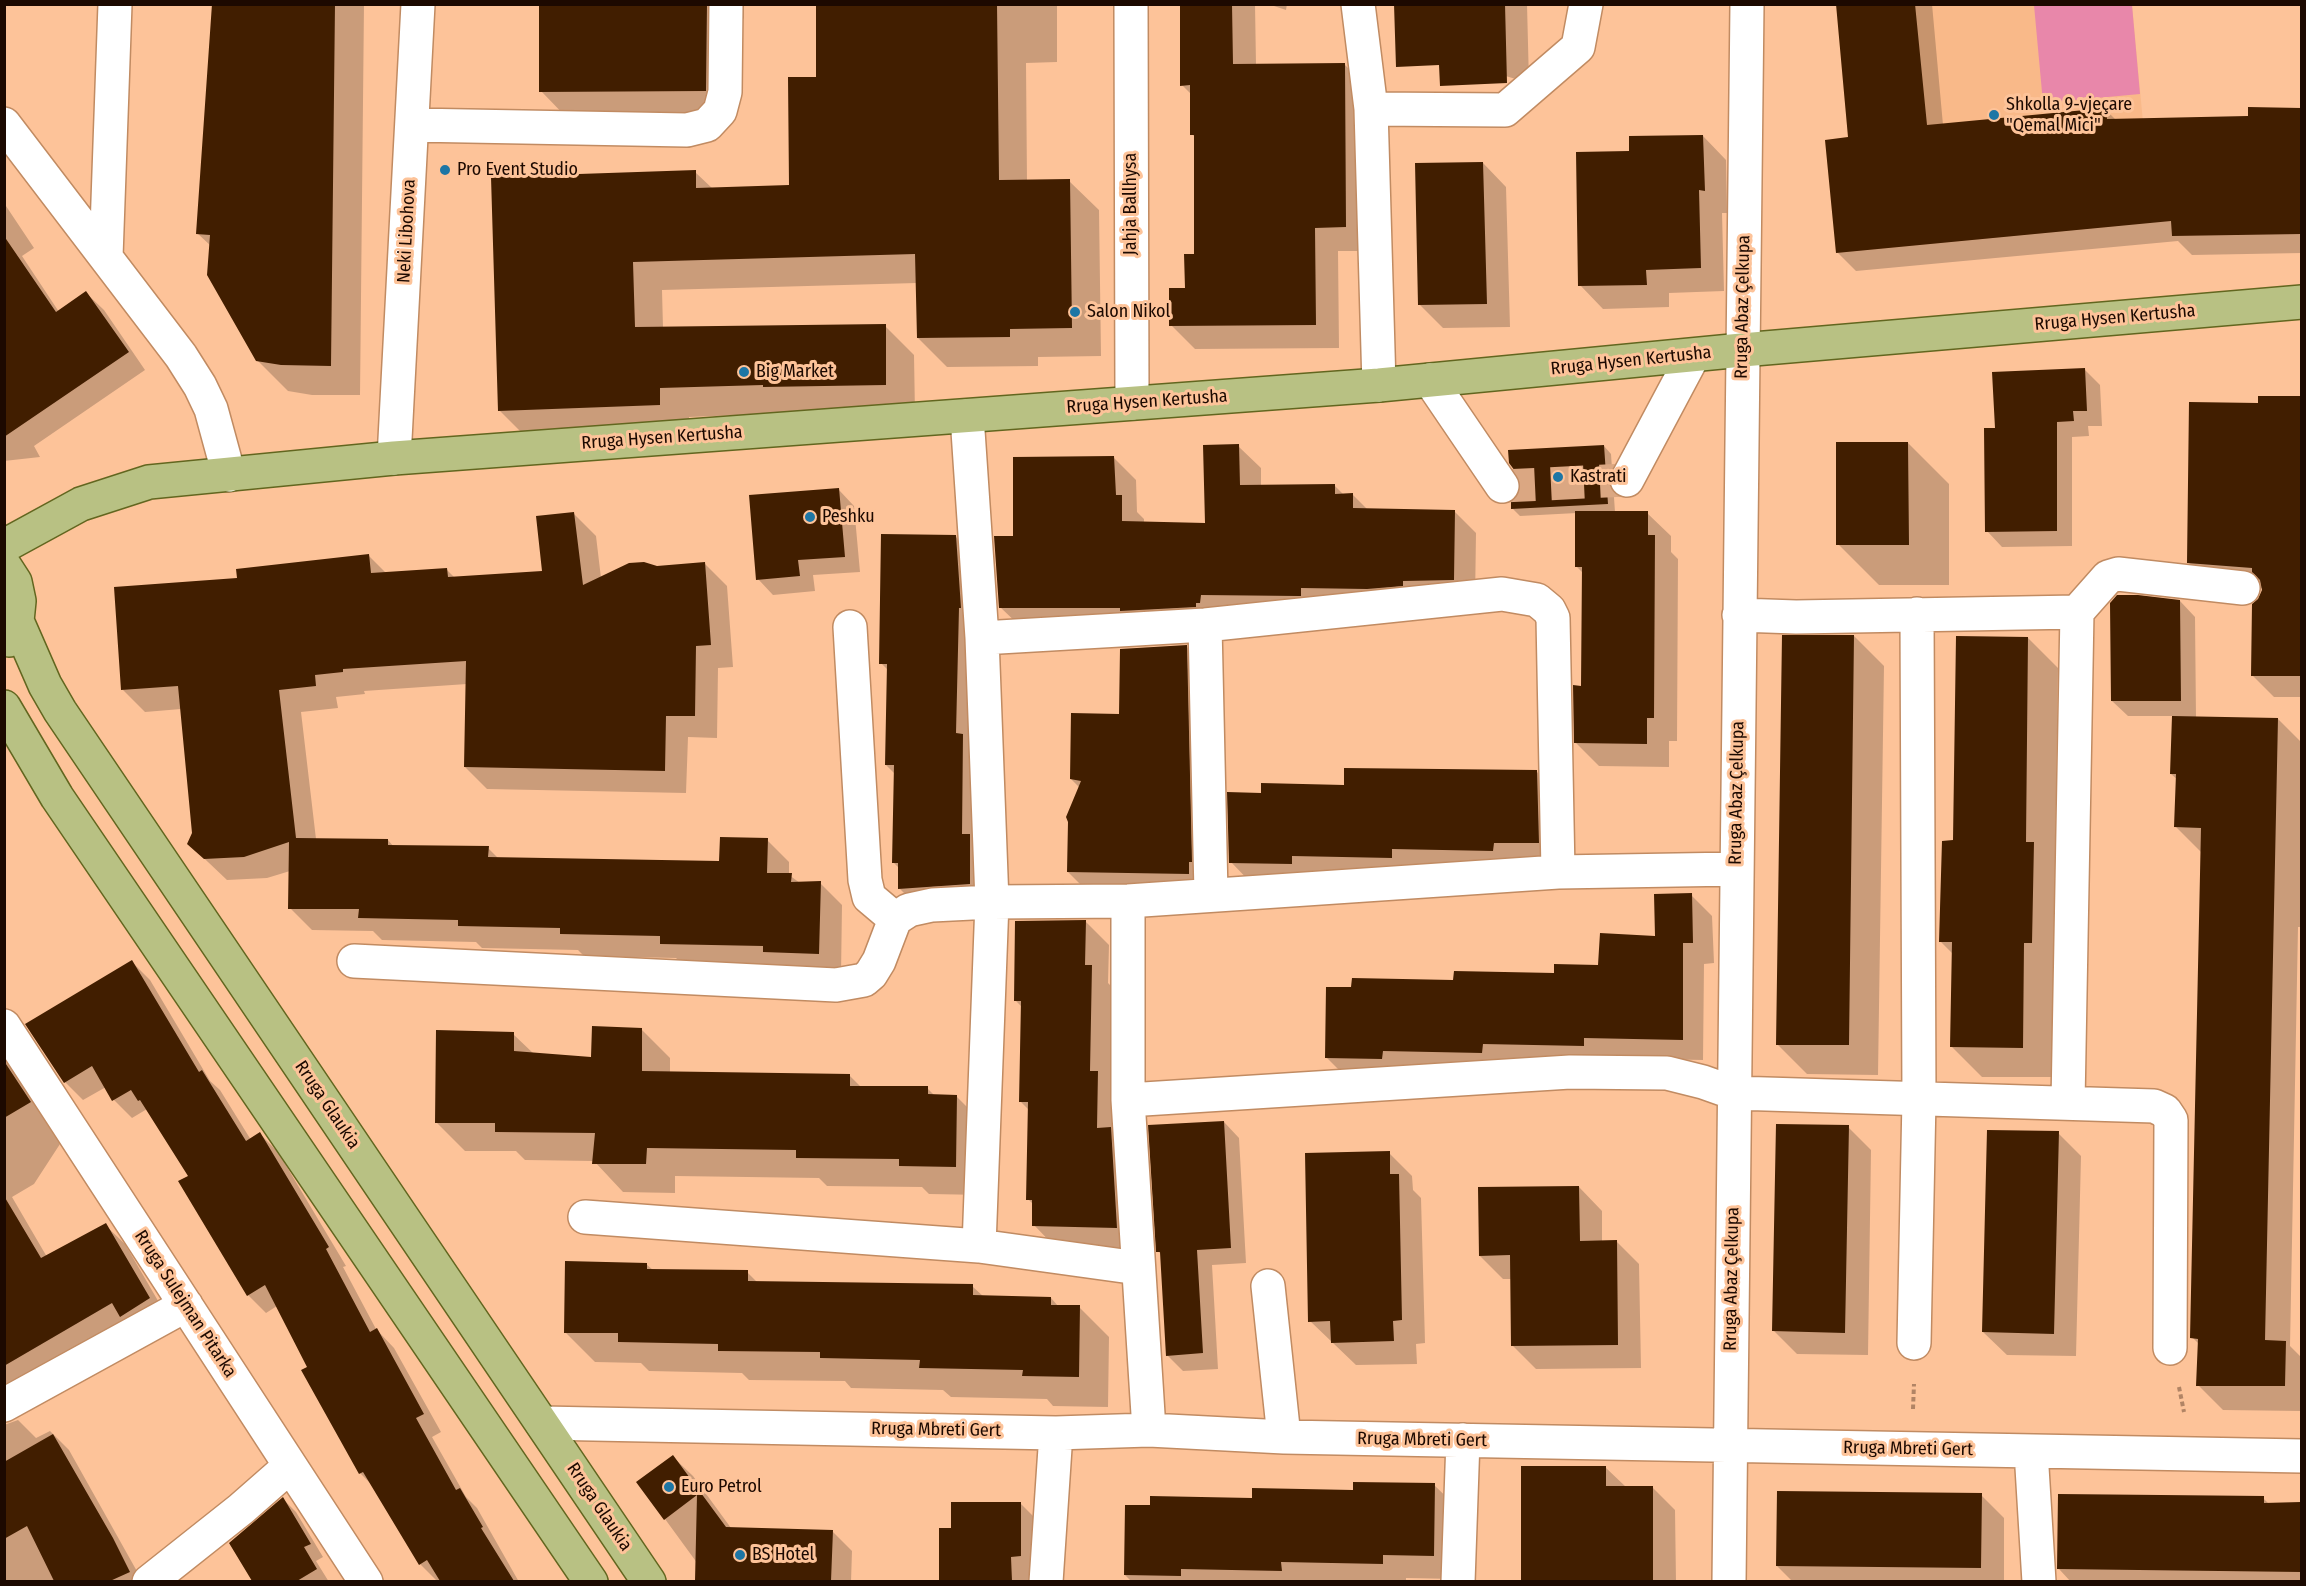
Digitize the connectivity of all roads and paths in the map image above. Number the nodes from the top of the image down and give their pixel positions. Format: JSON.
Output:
{"nodes":[{"id":1,"x":115,"y":4,"type":"edge"},
{"id":2,"x":418,"y":4,"type":"edge"},
{"id":3,"x":726,"y":4,"type":"edge"},
{"id":4,"x":1131,"y":4,"type":"edge"},
{"id":5,"x":1358,"y":4,"type":"edge"},
{"id":6,"x":1586,"y":4,"type":"edge"},
{"id":7,"x":1747,"y":4,"type":"edge"},
{"id":8,"x":1371,"y":109,"type":"junction"},
{"id":9,"x":4,"y":124,"type":"edge"},
{"id":10,"x":413,"y":125,"type":"junction"},
{"id":11,"x":106,"y":257,"type":"junction"},
{"id":12,"x":2301,"y":302,"type":"edge"},
{"id":13,"x":1742,"y":350,"type":"junction"},
{"id":14,"x":1693,"y":356,"type":"junction"},
{"id":15,"x":1430,"y":380,"type":"junction"},
{"id":16,"x":1379,"y":385,"type":"junction"},
{"id":17,"x":1132,"y":403,"type":"junction"},
{"id":18,"x":967,"y":416,"type":"junction"},
{"id":19,"x":394,"y":458,"type":"junction"},
{"id":20,"x":229,"y":475,"type":"junction"},
{"id":21,"x":1627,"y":480,"type":"dead end"},
{"id":22,"x":1502,"y":486,"type":"dead end"},
{"id":23,"x":4,"y":546,"type":"edge"},
{"id":24,"x":4,"y":566,"type":"edge"},
{"id":25,"x":2243,"y":588,"type":"dead end"},
{"id":26,"x":2077,"y":612,"type":"junction"},
{"id":27,"x":1917,"y":614,"type":"junction"},
{"id":28,"x":1739,"y":615,"type":"junction"},
{"id":29,"x":1205,"y":625,"type":"junction"},
{"id":30,"x":850,"y":627,"type":"dead end"},
{"id":31,"x":11,"y":634,"type":"edge"},
{"id":32,"x":982,"y":638,"type":"junction"},
{"id":33,"x":4,"y":707,"type":"edge"},
{"id":34,"x":1737,"y":869,"type":"junction"},
{"id":35,"x":1558,"y":872,"type":"junction"},
{"id":36,"x":1211,"y":894,"type":"junction"},
{"id":37,"x":1128,"y":901,"type":"junction"},
{"id":38,"x":992,"y":902,"type":"junction"},
{"id":39,"x":895,"y":919,"type":"junction"},
{"id":40,"x":354,"y":961,"type":"dead end"},
{"id":41,"x":4,"y":1026,"type":"edge"},
{"id":42,"x":1734,"y":1093,"type":"junction"},
{"id":43,"x":1919,"y":1099,"type":"junction"},
{"id":44,"x":1128,"y":1100,"type":"junction"},
{"id":45,"x":2068,"y":1103,"type":"junction"},
{"id":46,"x":585,"y":1217,"type":"dead end"},
{"id":47,"x":979,"y":1246,"type":"junction"},
{"id":48,"x":1138,"y":1268,"type":"junction"},
{"id":49,"x":1268,"y":1287,"type":"dead end"},
{"id":50,"x":186,"y":1305,"type":"junction"},
{"id":51,"x":1914,"y":1343,"type":"joint"},
{"id":52,"x":2170,"y":1348,"type":"joint"},
{"id":53,"x":4,"y":1406,"type":"edge"},
{"id":54,"x":542,"y":1423,"type":"junction"},
{"id":55,"x":1149,"y":1430,"type":"junction"},
{"id":56,"x":1056,"y":1433,"type":"junction"},
{"id":57,"x":1284,"y":1437,"type":"junction"},
{"id":58,"x":1463,"y":1440,"type":"junction"},
{"id":59,"x":1730,"y":1445,"type":"junction"},
{"id":60,"x":1913,"y":1449,"type":"junction"},
{"id":61,"x":2031,"y":1451,"type":"junction"},
{"id":62,"x":2194,"y":1454,"type":"junction"},
{"id":63,"x":2301,"y":1456,"type":"edge"},
{"id":64,"x":290,"y":1466,"type":"junction"},
{"id":65,"x":149,"y":1581,"type":"edge"},
{"id":66,"x":366,"y":1581,"type":"edge"},
{"id":67,"x":591,"y":1581,"type":"edge"},
{"id":68,"x":650,"y":1581,"type":"edge"},
{"id":69,"x":1046,"y":1581,"type":"edge"},
{"id":70,"x":1458,"y":1581,"type":"edge"},
{"id":71,"x":1729,"y":1581,"type":"edge"},
{"id":72,"x":2039,"y":1581,"type":"edge"}],
"edges":[{"from":1,"to":11,"type":"street"},
{"from":2,"to":10,"type":"street","name":"Neki Libohova"},
{"from":3,"to":10,"type":"street"},
{"from":4,"to":17,"type":"street","name":"Jahja Ballhysa"},
{"from":5,"to":8,"type":"street"},
{"from":6,"to":8,"type":"street"},
{"from":7,"to":13,"type":"street","name":"Rruga Abaz Çelkupa"},
{"from":8,"to":16,"type":"street"},
{"from":9,"to":11,"type":"street"},
{"from":10,"to":19,"type":"street","name":"Neki Libohova"},
{"from":11,"to":20,"type":"street"},
{"from":12,"to":13,"type":"main road","name":"Rruga Hysen Kertusha"},
{"from":13,"to":14,"type":"main road","name":"Rruga Hysen Kertusha"},
{"from":13,"to":28,"type":"street","name":"Rruga Abaz Çelkupa"},
{"from":14,"to":15,"type":"main road","name":"Rruga Hysen Kertusha"},
{"from":14,"to":21,"type":"street"},
{"from":15,"to":16,"type":"main road","name":"Rruga Hysen Kertusha"},
{"from":15,"to":22,"type":"street"},
{"from":16,"to":17,"type":"main road","name":"Rruga Hysen Kertusha"},
{"from":17,"to":18,"type":"main road","name":"Rruga Hysen Kertusha"},
{"from":18,"to":19,"type":"main road","name":"Rruga Hysen Kertusha"},
{"from":18,"to":32,"type":"street"},
{"from":19,"to":20,"type":"main road","name":"Rruga Hysen Kertusha"},
{"from":20,"to":23,"type":"main road","name":"Rruga Hysen Kertusha"},
{"from":24,"to":31,"type":"main road"},
{"from":25,"to":26,"type":"street"},
{"from":26,"to":27,"type":"street"},
{"from":26,"to":45,"type":"street"},
{"from":27,"to":28,"type":"street"},
{"from":27,"to":43,"type":"street"},
{"from":28,"to":34,"type":"street","name":"Rruga Abaz Çelkupa"},
{"from":29,"to":32,"type":"street"},
{"from":29,"to":35,"type":"street"},
{"from":29,"to":36,"type":"street"},
{"from":30,"to":39,"type":"street"},
{"from":31,"to":54,"type":"main road","name":"Rruga Glaukia"},
{"from":32,"to":38,"type":"street"},
{"from":33,"to":67,"type":"main road"},
{"from":34,"to":35,"type":"street"},
{"from":34,"to":42,"type":"street","name":"Rruga Abaz Çelkupa"},
{"from":35,"to":36,"type":"street"},
{"from":36,"to":37,"type":"street"},
{"from":37,"to":38,"type":"street"},
{"from":37,"to":44,"type":"street"},
{"from":38,"to":39,"type":"street"},
{"from":38,"to":47,"type":"street"},
{"from":39,"to":40,"type":"street"},
{"from":41,"to":50,"type":"street","name":"Rruga Sulejman Pitarka"},
{"from":42,"to":43,"type":"street"},
{"from":42,"to":44,"type":"street"},
{"from":42,"to":59,"type":"street","name":"Rruga Abaz Çelkupa"},
{"from":43,"to":45,"type":"street"},
{"from":43,"to":51,"type":"street"},
{"from":44,"to":48,"type":"street"},
{"from":45,"to":52,"type":"street"},
{"from":46,"to":47,"type":"street"},
{"from":47,"to":48,"type":"street"},
{"from":48,"to":55,"type":"street"},
{"from":49,"to":57,"type":"street"},
{"from":50,"to":53,"type":"street"},
{"from":50,"to":64,"type":"street","name":"Rruga Sulejman Pitarka"},
{"from":51,"to":60,"type":"path"},
{"from":52,"to":62,"type":"path"},
{"from":54,"to":56,"type":"street","name":"Rruga Mbreti Gert"},
{"from":54,"to":68,"type":"main road","name":"Rruga Glaukia"},
{"from":55,"to":56,"type":"street","name":"Rruga Mbreti Gert"},
{"from":55,"to":57,"type":"street","name":"Rruga Mbreti Gert"},
{"from":56,"to":69,"type":"street"},
{"from":57,"to":58,"type":"street","name":"Rruga Mbreti Gert"},
{"from":58,"to":59,"type":"street","name":"Rruga Mbreti Gert"},
{"from":58,"to":70,"type":"street"},
{"from":59,"to":60,"type":"street","name":"Rruga Mbreti Gert"},
{"from":59,"to":71,"type":"street","name":"Rruga Abaz Çelkupa"},
{"from":60,"to":61,"type":"street","name":"Rruga Mbreti Gert"},
{"from":61,"to":62,"type":"street","name":"Rruga Mbreti Gert"},
{"from":61,"to":72,"type":"street"},
{"from":62,"to":63,"type":"street","name":"Rruga Mbreti Gert"},
{"from":64,"to":65,"type":"street"},
{"from":64,"to":66,"type":"street","name":"Rruga Sulejman Pitarka"}]}
